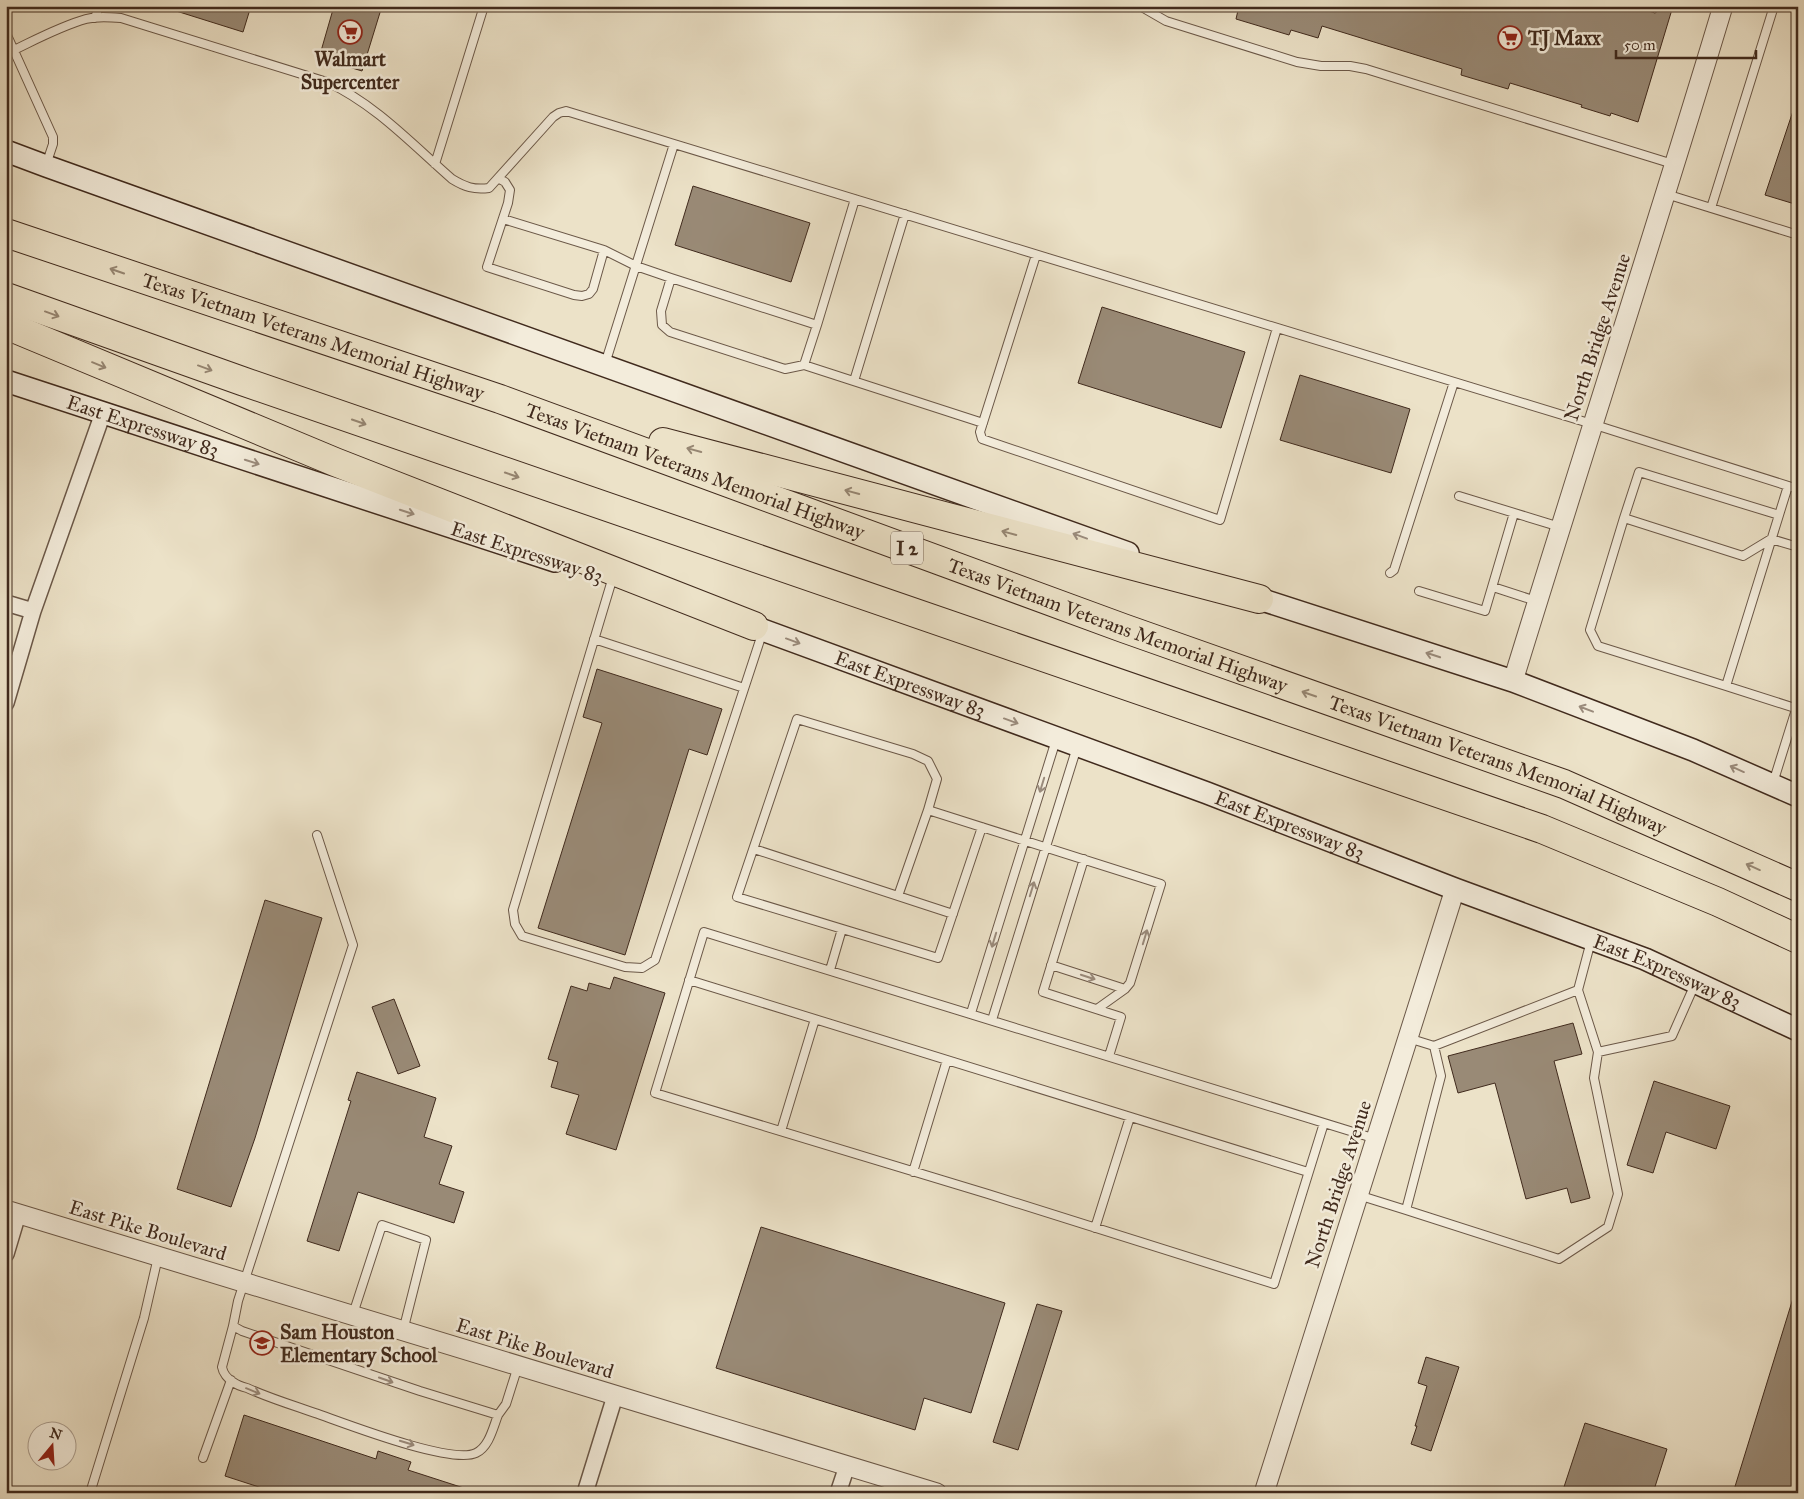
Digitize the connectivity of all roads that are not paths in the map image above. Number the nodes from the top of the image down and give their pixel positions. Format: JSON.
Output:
{"nodes":[{"id":1,"x":99,"y":6,"type":"edge"},
{"id":2,"x":484,"y":6,"type":"edge"},
{"id":3,"x":1140,"y":6,"type":"edge"},
{"id":4,"x":1722,"y":6,"type":"edge"},
{"id":5,"x":1774,"y":6,"type":"edge"},
{"id":6,"x":95,"y":18,"type":"junction"},
{"id":7,"x":6,"y":33,"type":"edge"},
{"id":8,"x":14,"y":50,"type":"junction"},
{"id":9,"x":674,"y":144,"type":"junction"},
{"id":10,"x":6,"y":151,"type":"edge"},
{"id":11,"x":435,"y":164,"type":"junction"},
{"id":12,"x":1675,"y":164,"type":"junction"},
{"id":13,"x":46,"y":166,"type":"junction"},
{"id":14,"x":498,"y":178,"type":"junction"},
{"id":15,"x":1666,"y":194,"type":"junction"},
{"id":16,"x":855,"y":199,"type":"junction"},
{"id":17,"x":1711,"y":208,"type":"junction"},
{"id":18,"x":905,"y":214,"type":"junction"},
{"id":19,"x":504,"y":218,"type":"junction"},
{"id":20,"x":6,"y":234,"type":"edge"},
{"id":21,"x":1798,"y":235,"type":"edge"},
{"id":22,"x":604,"y":250,"type":"junction"},
{"id":23,"x":1036,"y":255,"type":"junction"},
{"id":24,"x":636,"y":266,"type":"junction"},
{"id":25,"x":671,"y":278,"type":"junction"},
{"id":26,"x":6,"y":298,"type":"edge"},
{"id":27,"x":6,"y":325,"type":"edge"},
{"id":28,"x":817,"y":325,"type":"junction"},
{"id":29,"x":1277,"y":328,"type":"junction"},
{"id":30,"x":804,"y":365,"type":"junction"},
{"id":31,"x":605,"y":366,"type":"junction"},
{"id":32,"x":6,"y":381,"type":"edge"},
{"id":33,"x":854,"y":381,"type":"junction"},
{"id":34,"x":1454,"y":382,"type":"junction"},
{"id":35,"x":500,"y":399,"type":"junction"},
{"id":36,"x":103,"y":413,"type":"junction"},
{"id":37,"x":983,"y":423,"type":"junction"},
{"id":38,"x":1592,"y":424,"type":"junction"},
{"id":39,"x":1788,"y":486,"type":"junction"},
{"id":40,"x":1798,"y":489,"type":"edge"},
{"id":41,"x":1459,"y":496,"type":"dead end"},
{"id":42,"x":1514,"y":513,"type":"junction"},
{"id":43,"x":1779,"y":515,"type":"junction"},
{"id":44,"x":1624,"y":518,"type":"junction"},
{"id":45,"x":1560,"y":527,"type":"junction"},
{"id":46,"x":1771,"y":539,"type":"junction"},
{"id":47,"x":1798,"y":547,"type":"edge"},
{"id":48,"x":1390,"y":573,"type":"dead end"},
{"id":49,"x":612,"y":580,"type":"junction"},
{"id":50,"x":1493,"y":587,"type":"junction"},
{"id":51,"x":1419,"y":591,"type":"dead end"},
{"id":52,"x":1259,"y":600,"type":"junction"},
{"id":53,"x":1538,"y":601,"type":"junction"},
{"id":54,"x":6,"y":603,"type":"edge"},
{"id":55,"x":33,"y":611,"type":"junction"},
{"id":56,"x":759,"y":628,"type":"junction"},
{"id":57,"x":594,"y":639,"type":"junction"},
{"id":58,"x":1514,"y":681,"type":"junction"},
{"id":59,"x":1726,"y":686,"type":"junction"},
{"id":60,"x":744,"y":688,"type":"junction"},
{"id":61,"x":6,"y":704,"type":"edge"},
{"id":62,"x":1797,"y":707,"type":"edge"},
{"id":63,"x":1057,"y":738,"type":"junction"},
{"id":64,"x":1077,"y":746,"type":"junction"},
{"id":65,"x":1773,"y":785,"type":"junction"},
{"id":66,"x":1798,"y":796,"type":"edge"},
{"id":67,"x":928,"y":810,"type":"junction"},
{"id":68,"x":982,"y":826,"type":"junction"},
{"id":69,"x":317,"y":835,"type":"dead end"},
{"id":70,"x":1025,"y":840,"type":"junction"},
{"id":71,"x":1046,"y":847,"type":"junction"},
{"id":72,"x":754,"y":849,"type":"junction"},
{"id":73,"x":1084,"y":859,"type":"junction"},
{"id":74,"x":1798,"y":887,"type":"edge"},
{"id":75,"x":1454,"y":889,"type":"junction"},
{"id":76,"x":898,"y":896,"type":"junction"},
{"id":77,"x":953,"y":914,"type":"junction"},
{"id":78,"x":842,"y":929,"type":"junction"},
{"id":79,"x":1592,"y":939,"type":"junction"},
{"id":80,"x":1798,"y":939,"type":"edge"},
{"id":81,"x":1051,"y":966,"type":"junction"},
{"id":82,"x":830,"y":970,"type":"junction"},
{"id":83,"x":689,"y":980,"type":"junction"},
{"id":84,"x":1696,"y":982,"type":"junction"},
{"id":85,"x":1125,"y":989,"type":"junction"},
{"id":86,"x":1578,"y":990,"type":"junction"},
{"id":87,"x":1097,"y":1009,"type":"junction"},
{"id":88,"x":971,"y":1013,"type":"junction"},
{"id":89,"x":815,"y":1019,"type":"junction"},
{"id":90,"x":992,"y":1020,"type":"junction"},
{"id":91,"x":1798,"y":1030,"type":"edge"},
{"id":92,"x":1408,"y":1038,"type":"junction"},
{"id":93,"x":1434,"y":1046,"type":"junction"},
{"id":94,"x":1598,"y":1052,"type":"junction"},
{"id":95,"x":1109,"y":1056,"type":"junction"},
{"id":96,"x":947,"y":1060,"type":"junction"},
{"id":97,"x":1130,"y":1117,"type":"junction"},
{"id":98,"x":1324,"y":1123,"type":"junction"},
{"id":99,"x":781,"y":1132,"type":"junction"},
{"id":100,"x":1376,"y":1139,"type":"junction"},
{"id":101,"x":914,"y":1172,"type":"junction"},
{"id":102,"x":1308,"y":1172,"type":"junction"},
{"id":103,"x":1358,"y":1195,"type":"junction"},
{"id":104,"x":1406,"y":1210,"type":"junction"},
{"id":105,"x":12,"y":1212,"type":"edge"},
{"id":106,"x":1095,"y":1228,"type":"junction"},
{"id":107,"x":6,"y":1254,"type":"edge"},
{"id":108,"x":158,"y":1257,"type":"junction"},
{"id":109,"x":244,"y":1283,"type":"junction"},
{"id":110,"x":352,"y":1316,"type":"junction"},
{"id":111,"x":234,"y":1326,"type":"junction"},
{"id":112,"x":403,"y":1332,"type":"junction"},
{"id":113,"x":518,"y":1366,"type":"junction"},
{"id":114,"x":231,"y":1380,"type":"junction"},
{"id":115,"x":616,"y":1396,"type":"junction"},
{"id":116,"x":498,"y":1415,"type":"junction"},
{"id":117,"x":203,"y":1458,"type":"dead end"},
{"id":118,"x":846,"y":1466,"type":"junction"},
{"id":119,"x":90,"y":1493,"type":"edge"},
{"id":120,"x":585,"y":1493,"type":"edge"},
{"id":121,"x":838,"y":1493,"type":"edge"},
{"id":122,"x":937,"y":1493,"type":"edge"},
{"id":123,"x":1264,"y":1493,"type":"edge"}],
"edges":[{"from":1,"to":6,"type":"lane"},
{"from":2,"to":11,"type":"lane"},
{"from":3,"to":12,"type":"lane"},
{"from":4,"to":12,"type":"street","name":"North Bridge Avenue"},
{"from":5,"to":17,"type":"lane"},
{"from":6,"to":8,"type":"lane"},
{"from":6,"to":11,"type":"lane"},
{"from":7,"to":8,"type":"lane"},
{"from":8,"to":13,"type":"lane"},
{"from":9,"to":14,"type":"lane"},
{"from":9,"to":16,"type":"lane"},
{"from":9,"to":24,"type":"lane"},
{"from":10,"to":13,"type":"main road"},
{"from":11,"to":14,"type":"lane"},
{"from":12,"to":15,"type":"street","name":"North Bridge Avenue"},
{"from":13,"to":31,"type":"main road"},
{"from":14,"to":19,"type":"lane"},
{"from":15,"to":17,"type":"lane"},
{"from":15,"to":38,"type":"street","name":"North Bridge Avenue"},
{"from":16,"to":18,"type":"lane"},
{"from":16,"to":28,"type":"lane"},
{"from":17,"to":21,"type":"lane"},
{"from":18,"to":23,"type":"lane"},
{"from":18,"to":33,"type":"lane"},
{"from":19,"to":22,"type":"lane"},
{"from":19,"to":22,"type":"lane"},
{"from":35,"to":20,"type":"highway","name":"Texas Vietnam Veterans Memorial Highway","number":"I 2","one_way":true},
{"from":22,"to":24,"type":"lane"},
{"from":23,"to":29,"type":"lane"},
{"from":23,"to":37,"type":"lane"},
{"from":24,"to":25,"type":"lane"},
{"from":24,"to":31,"type":"lane"},
{"from":25,"to":28,"type":"lane"},
{"from":25,"to":30,"type":"lane"},
{"from":26,"to":80,"type":"highway","one_way":true},
{"from":27,"to":56,"type":"highway","one_way":true},
{"from":28,"to":30,"type":"lane"},
{"from":29,"to":34,"type":"lane"},
{"from":29,"to":37,"type":"lane"},
{"from":30,"to":33,"type":"lane"},
{"from":52,"to":31,"type":"main road","one_way":true},
{"from":32,"to":36,"type":"main road","name":"East Expressway 83"},
{"from":33,"to":37,"type":"lane"},
{"from":34,"to":38,"type":"lane"},
{"from":34,"to":48,"type":"lane"},
{"from":52,"to":35,"type":"highway","one_way":true},
{"from":74,"to":35,"type":"highway","name":"Texas Vietnam Veterans Memorial Highway","number":"I 2","one_way":true},
{"from":36,"to":49,"type":"main road","name":"East Expressway 83","one_way":true},
{"from":36,"to":55,"type":"street"},
{"from":38,"to":39,"type":"lane"},
{"from":38,"to":45,"type":"street","name":"North Bridge Avenue"},
{"from":39,"to":40,"type":"lane"},
{"from":39,"to":43,"type":"lane"},
{"from":41,"to":42,"type":"lane"},
{"from":42,"to":45,"type":"lane"},
{"from":42,"to":50,"type":"lane"},
{"from":43,"to":44,"type":"lane"},
{"from":43,"to":46,"type":"lane"},
{"from":44,"to":46,"type":"lane"},
{"from":44,"to":59,"type":"lane"},
{"from":45,"to":53,"type":"street","name":"North Bridge Avenue"},
{"from":46,"to":47,"type":"lane"},
{"from":46,"to":59,"type":"lane"},
{"from":49,"to":56,"type":"main road","name":"East Expressway 83"},
{"from":49,"to":57,"type":"lane"},
{"from":50,"to":51,"type":"lane"},
{"from":50,"to":53,"type":"lane"},
{"from":58,"to":52,"type":"main road","one_way":true},
{"from":53,"to":58,"type":"street","name":"North Bridge Avenue"},
{"from":54,"to":55,"type":"street"},
{"from":55,"to":61,"type":"street"},
{"from":56,"to":60,"type":"lane"},
{"from":56,"to":63,"type":"main road","name":"East Expressway 83","one_way":true},
{"from":57,"to":60,"type":"lane"},
{"from":57,"to":60,"type":"lane"},
{"from":65,"to":58,"type":"main road","one_way":true},
{"from":59,"to":62,"type":"lane"},
{"from":62,"to":65,"type":"lane"},
{"from":63,"to":64,"type":"main road","name":"East Expressway 83"},
{"from":63,"to":70,"type":"lane","one_way":true},
{"from":64,"to":71,"type":"lane"},
{"from":64,"to":75,"type":"main road","name":"East Expressway 83"},
{"from":65,"to":66,"type":"main road"},
{"from":67,"to":68,"type":"lane"},
{"from":67,"to":72,"type":"lane"},
{"from":67,"to":76,"type":"lane"},
{"from":68,"to":70,"type":"lane"},
{"from":68,"to":77,"type":"lane"},
{"from":69,"to":109,"type":"lane"},
{"from":70,"to":71,"type":"lane"},
{"from":70,"to":88,"type":"lane","one_way":true},
{"from":71,"to":73,"type":"lane"},
{"from":90,"to":71,"type":"lane","one_way":true},
{"from":72,"to":76,"type":"lane"},
{"from":72,"to":78,"type":"lane"},
{"from":73,"to":81,"type":"lane"},
{"from":85,"to":73,"type":"lane","one_way":true},
{"from":75,"to":79,"type":"main road","name":"East Expressway 83"},
{"from":75,"to":92,"type":"street","name":"North Bridge Avenue"},
{"from":76,"to":77,"type":"lane"},
{"from":77,"to":78,"type":"lane"},
{"from":78,"to":82,"type":"lane"},
{"from":79,"to":84,"type":"main road","name":"East Expressway 83"},
{"from":79,"to":86,"type":"lane"},
{"from":81,"to":85,"type":"lane","one_way":true},
{"from":81,"to":87,"type":"lane"},
{"from":82,"to":83,"type":"lane"},
{"from":82,"to":88,"type":"lane"},
{"from":83,"to":89,"type":"lane"},
{"from":83,"to":99,"type":"lane"},
{"from":84,"to":91,"type":"main road","name":"East Expressway 83"},
{"from":84,"to":94,"type":"lane"},
{"from":85,"to":87,"type":"lane"},
{"from":86,"to":93,"type":"lane"},
{"from":86,"to":94,"type":"lane"},
{"from":87,"to":95,"type":"lane"},
{"from":88,"to":90,"type":"lane"},
{"from":89,"to":96,"type":"lane"},
{"from":89,"to":99,"type":"lane"},
{"from":90,"to":95,"type":"lane"},
{"from":92,"to":93,"type":"lane"},
{"from":92,"to":100,"type":"street","name":"North Bridge Avenue"},
{"from":93,"to":104,"type":"lane"},
{"from":94,"to":104,"type":"lane"},
{"from":95,"to":98,"type":"lane"},
{"from":96,"to":97,"type":"lane"},
{"from":96,"to":101,"type":"lane"},
{"from":97,"to":102,"type":"lane"},
{"from":97,"to":106,"type":"lane"},
{"from":98,"to":100,"type":"lane"},
{"from":98,"to":102,"type":"lane"},
{"from":99,"to":101,"type":"lane"},
{"from":100,"to":103,"type":"street","name":"North Bridge Avenue"},
{"from":101,"to":106,"type":"lane"},
{"from":102,"to":106,"type":"lane"},
{"from":103,"to":104,"type":"lane"},
{"from":103,"to":123,"type":"street","name":"North Bridge Avenue"},
{"from":105,"to":107,"type":"street"},
{"from":105,"to":108,"type":"street","name":"East Pike Boulevard"},
{"from":108,"to":109,"type":"street","name":"East Pike Boulevard"},
{"from":108,"to":119,"type":"lane"},
{"from":109,"to":110,"type":"street","name":"East Pike Boulevard"},
{"from":109,"to":111,"type":"lane"},
{"from":110,"to":112,"type":"street","name":"East Pike Boulevard"},
{"from":110,"to":112,"type":"lane"},
{"from":111,"to":114,"type":"lane"},
{"from":111,"to":116,"type":"lane","one_way":true},
{"from":112,"to":113,"type":"street","name":"East Pike Boulevard"},
{"from":113,"to":115,"type":"street","name":"East Pike Boulevard"},
{"from":113,"to":116,"type":"lane"},
{"from":114,"to":116,"type":"lane","one_way":true},
{"from":114,"to":117,"type":"lane"},
{"from":115,"to":118,"type":"street","name":"East Pike Boulevard"},
{"from":115,"to":120,"type":"street"},
{"from":118,"to":121,"type":"street"},
{"from":118,"to":122,"type":"street","name":"East Pike Boulevard"}]}
